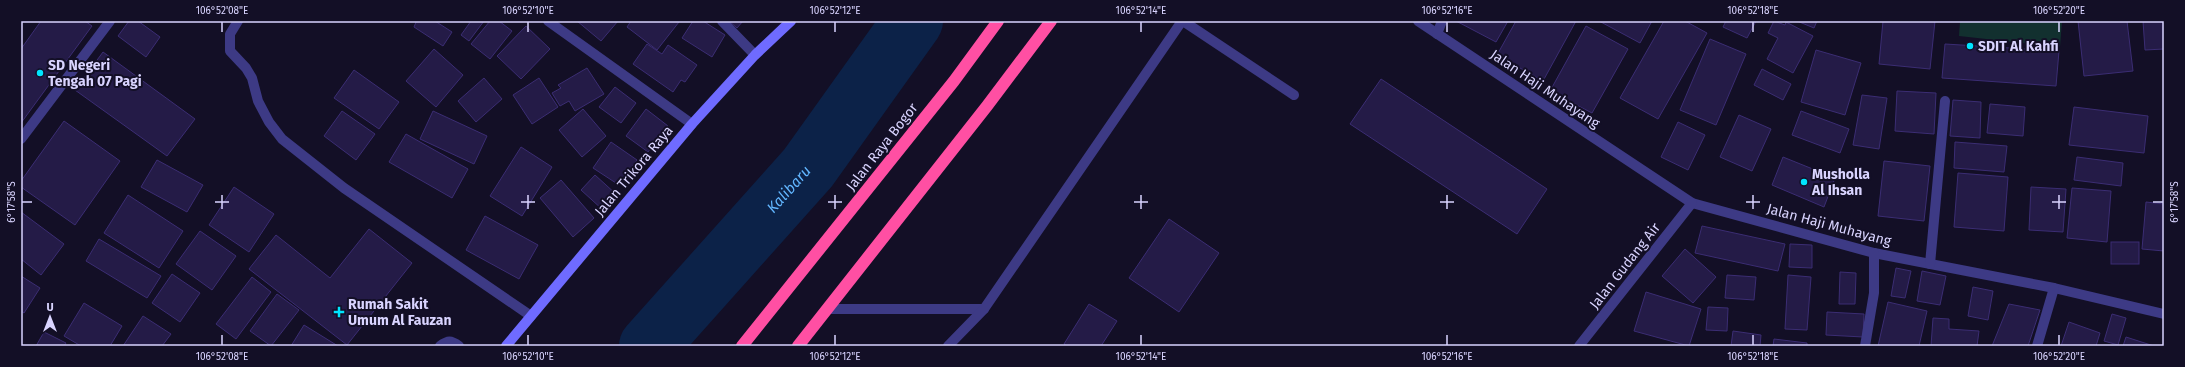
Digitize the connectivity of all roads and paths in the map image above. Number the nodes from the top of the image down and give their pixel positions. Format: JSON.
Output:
{"nodes":[{"id":1,"x":110,"y":21,"type":"edge"},
{"id":2,"x":238,"y":21,"type":"edge"},
{"id":3,"x":548,"y":21,"type":"edge"},
{"id":4,"x":722,"y":21,"type":"edge"},
{"id":5,"x":791,"y":21,"type":"edge"},
{"id":6,"x":998,"y":21,"type":"edge"},
{"id":7,"x":1051,"y":21,"type":"edge"},
{"id":8,"x":1183,"y":21,"type":"edge"},
{"id":9,"x":1418,"y":21,"type":"edge"},
{"id":10,"x":1442,"y":21,"type":"edge"},
{"id":11,"x":1437,"y":34,"type":"junction"},
{"id":12,"x":755,"y":55,"type":"junction"},
{"id":13,"x":1294,"y":94,"type":"dead end"},
{"id":14,"x":1945,"y":101,"type":"dead end"},
{"id":15,"x":692,"y":124,"type":"junction"},
{"id":16,"x":21,"y":139,"type":"edge"},
{"id":17,"x":1692,"y":203,"type":"junction"},
{"id":18,"x":1874,"y":253,"type":"junction"},
{"id":19,"x":1930,"y":264,"type":"junction"},
{"id":20,"x":2054,"y":288,"type":"junction"},
{"id":21,"x":827,"y":309,"type":"junction"},
{"id":22,"x":984,"y":309,"type":"junction"},
{"id":23,"x":2164,"y":314,"type":"edge"},
{"id":24,"x":531,"y":316,"type":"junction"},
{"id":25,"x":440,"y":346,"type":"edge"},
{"id":26,"x":459,"y":346,"type":"edge"},
{"id":27,"x":506,"y":346,"type":"edge"},
{"id":28,"x":742,"y":346,"type":"edge"},
{"id":29,"x":798,"y":346,"type":"edge"},
{"id":30,"x":948,"y":346,"type":"edge"},
{"id":31,"x":1579,"y":346,"type":"edge"},
{"id":32,"x":1865,"y":346,"type":"edge"},
{"id":33,"x":2037,"y":346,"type":"edge"}],
"edges":[{"from":1,"to":16,"type":"street"},
{"from":2,"to":24,"type":"street"},
{"from":3,"to":15,"type":"street"},
{"from":4,"to":12,"type":"street"},
{"from":5,"to":12,"type":"street","name":"Jalan Trikora Raya"},
{"from":6,"to":28,"type":"highway","name":"Jalan Raya Bogor"},
{"from":7,"to":21,"type":"highway"},
{"from":8,"to":13,"type":"street"},
{"from":8,"to":22,"type":"street"},
{"from":9,"to":11,"type":"street","name":"Jalan Haji Muhayang"},
{"from":10,"to":11,"type":"street"},
{"from":11,"to":17,"type":"street","name":"Jalan Haji Muhayang"},
{"from":12,"to":15,"type":"street","name":"Jalan Trikora Raya"},
{"from":14,"to":19,"type":"street"},
{"from":15,"to":24,"type":"street","name":"Jalan Trikora Raya"},
{"from":17,"to":18,"type":"street","name":"Jalan Haji Muhayang"},
{"from":17,"to":31,"type":"street","name":"Jalan Gudang Air"},
{"from":18,"to":19,"type":"street","name":"Jalan Haji Muhayang"},
{"from":18,"to":32,"type":"street"},
{"from":19,"to":20,"type":"street","name":"Jalan Haji Muhayang"},
{"from":20,"to":23,"type":"street","name":"Jalan Haji Muhayang"},
{"from":20,"to":33,"type":"street"},
{"from":21,"to":22,"type":"street"},
{"from":21,"to":29,"type":"highway"},
{"from":22,"to":30,"type":"street"},
{"from":24,"to":27,"type":"street","name":"Jalan Trikora Raya"},
{"from":25,"to":26,"type":"street"}]}
